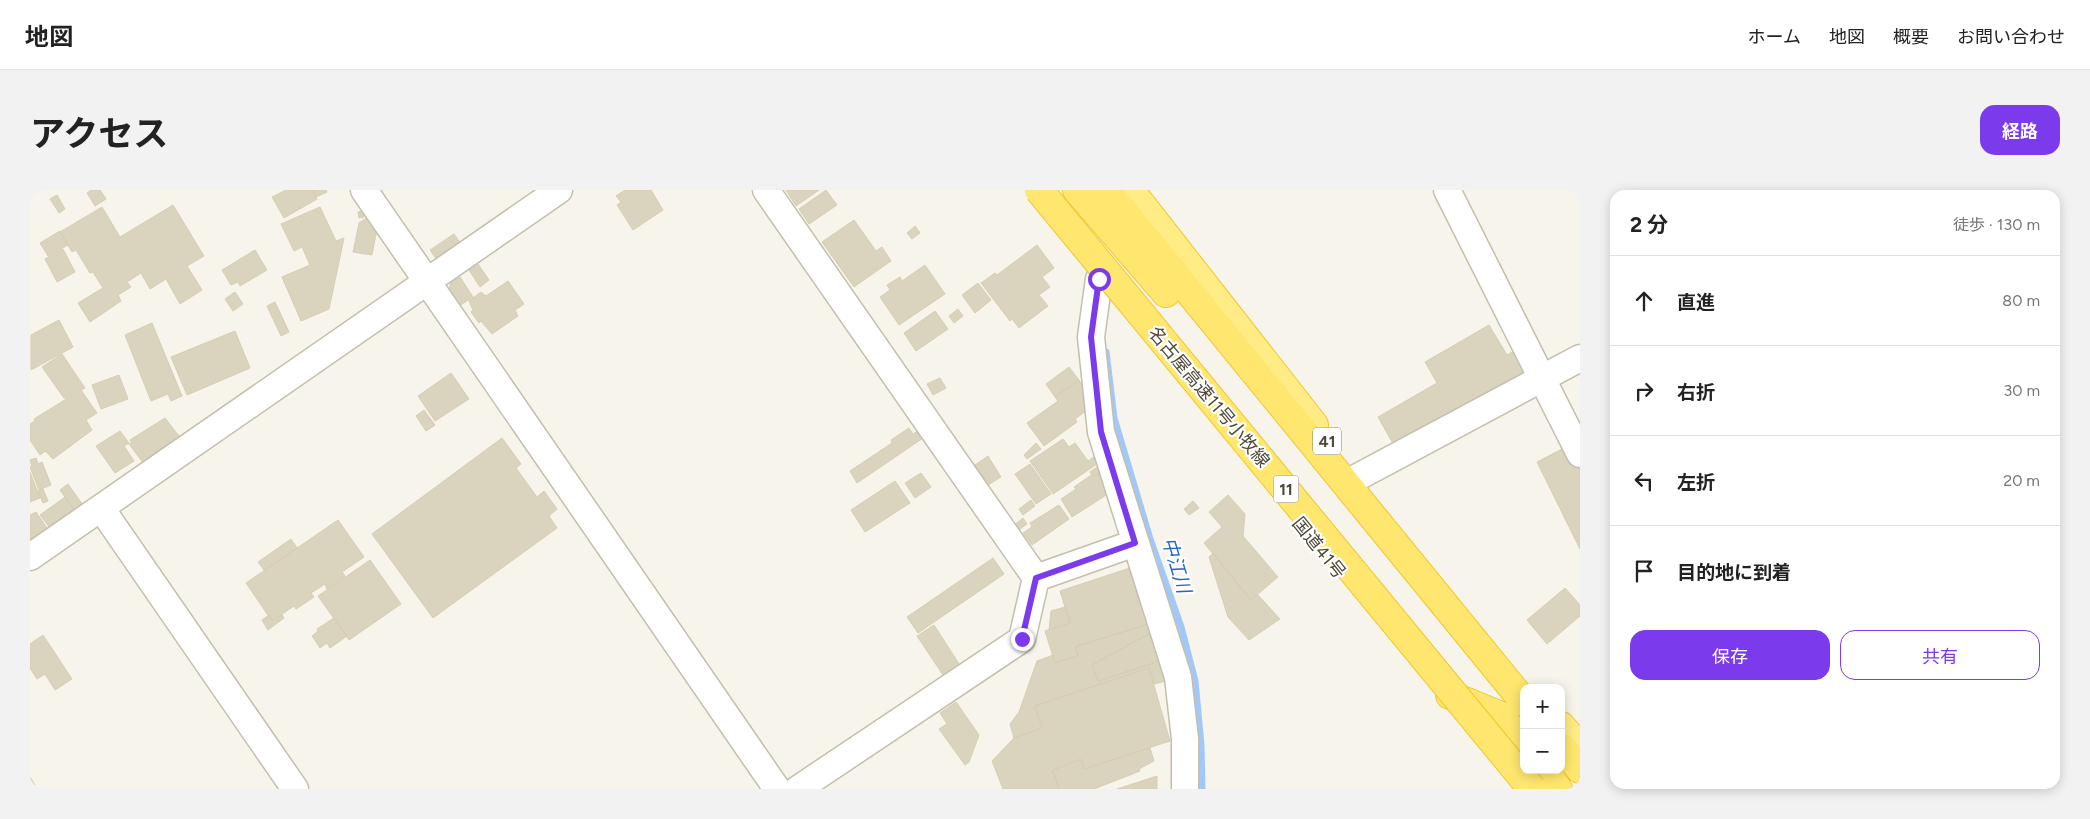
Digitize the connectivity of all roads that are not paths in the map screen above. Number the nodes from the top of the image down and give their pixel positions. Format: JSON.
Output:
{"nodes":[{"id":1,"x":364,"y":190,"type":"edge"},
{"id":2,"x":559,"y":190,"type":"edge"},
{"id":3,"x":766,"y":190,"type":"edge"},
{"id":4,"x":1027,"y":190,"type":"edge"},
{"id":5,"x":1039,"y":190,"type":"edge"},
{"id":6,"x":1077,"y":190,"type":"edge"},
{"id":7,"x":1106,"y":190,"type":"edge"},
{"id":8,"x":1130,"y":190,"type":"edge"},
{"id":9,"x":1447,"y":190,"type":"edge"},
{"id":10,"x":1099,"y":279,"type":"junction"},
{"id":11,"x":428,"y":280,"type":"junction"},
{"id":12,"x":1160,"y":354,"type":"junction"},
{"id":13,"x":1580,"y":358,"type":"edge"},
{"id":14,"x":1541,"y":378,"type":"junction"},
{"id":15,"x":1580,"y":454,"type":"edge"},
{"id":16,"x":1356,"y":478,"type":"junction"},
{"id":17,"x":101,"y":508,"type":"junction"},
{"id":18,"x":1135,"y":543,"type":"junction"},
{"id":19,"x":30,"y":557,"type":"edge"},
{"id":20,"x":1036,"y":578,"type":"junction"},
{"id":21,"x":1482,"y":652,"type":"junction"},
{"id":22,"x":1527,"y":684,"type":"edge"},
{"id":23,"x":1520,"y":697,"type":"edge"},
{"id":24,"x":1564,"y":729,"type":"edge"},
{"id":25,"x":1520,"y":740,"type":"edge"},
{"id":26,"x":1580,"y":748,"type":"edge"},
{"id":27,"x":1565,"y":752,"type":"edge"},
{"id":28,"x":1580,"y":769,"type":"edge"},
{"id":29,"x":1547,"y":774,"type":"edge"},
{"id":30,"x":294,"y":789,"type":"edge"},
{"id":31,"x":776,"y":789,"type":"edge"},
{"id":32,"x":798,"y":789,"type":"edge"},
{"id":33,"x":1185,"y":789,"type":"edge"},
{"id":34,"x":1516,"y":789,"type":"edge"},
{"id":35,"x":1532,"y":789,"type":"edge"},
{"id":36,"x":1558,"y":789,"type":"edge"}],
"edges":[{"from":1,"to":11,"type":"street"},
{"from":2,"to":11,"type":"street"},
{"from":3,"to":20,"type":"street"},
{"from":4,"to":10,"type":"highway","name":"国道41号"},
{"from":5,"to":35,"type":"highway","name":"名古屋高速11号小牧線","number":"11","bridge":true},
{"from":6,"to":21,"type":"highway"},
{"from":7,"to":21,"type":"highway"},
{"from":8,"to":16,"type":"highway","number":"41"},
{"from":9,"to":14,"type":"street"},
{"from":10,"to":12,"type":"highway","name":"国道41号"},
{"from":10,"to":18,"type":"street"},
{"from":11,"to":17,"type":"street"},
{"from":11,"to":31,"type":"street"},
{"from":12,"to":25,"type":"highway"},
{"from":12,"to":34,"type":"highway","name":"国道41号"},
{"from":13,"to":14,"type":"street"},
{"from":14,"to":15,"type":"street"},
{"from":14,"to":16,"type":"street"},
{"from":16,"to":22,"type":"highway","number":"41"},
{"from":17,"to":19,"type":"street"},
{"from":17,"to":30,"type":"street"},
{"from":18,"to":20,"type":"street"},
{"from":18,"to":33,"type":"street"},
{"from":20,"to":32,"type":"street"},
{"from":21,"to":23,"type":"highway"},
{"from":24,"to":26,"type":"highway"},
{"from":27,"to":28,"type":"highway"},
{"from":29,"to":36,"type":"highway"}]}
